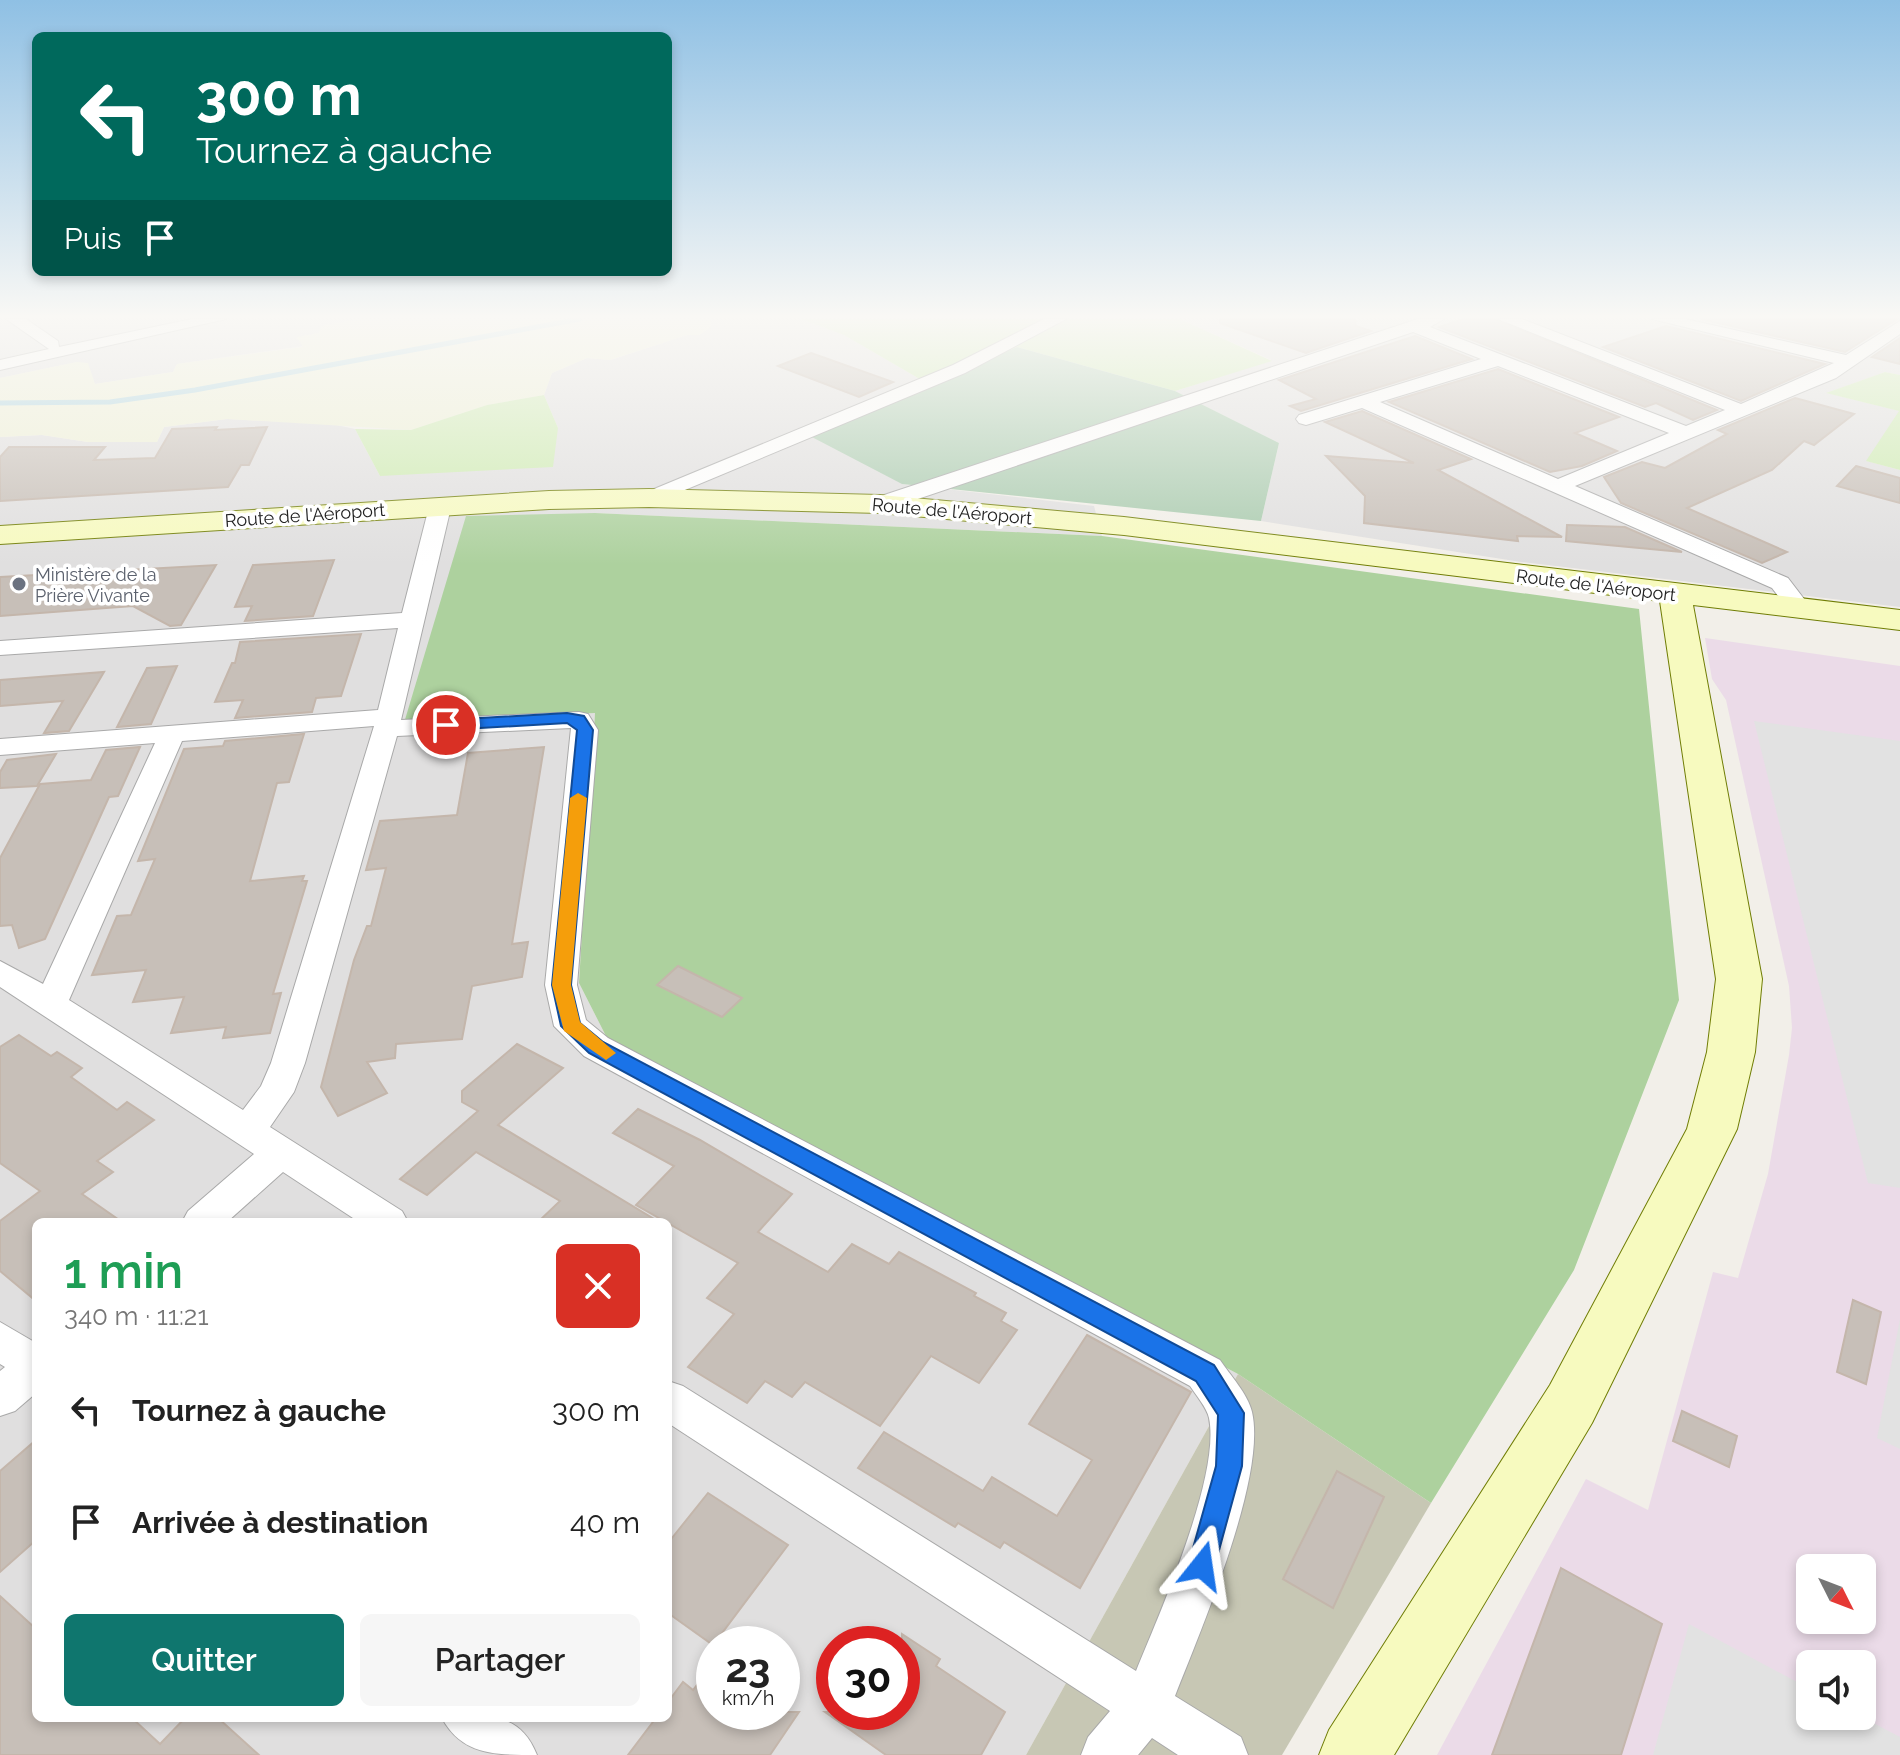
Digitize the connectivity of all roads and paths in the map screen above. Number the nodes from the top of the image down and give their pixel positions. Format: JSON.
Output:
{"nodes":[{"id":1,"x":882,"y":401,"type":"edge"},
{"id":2,"x":1189,"y":401,"type":"edge"},
{"id":3,"x":1367,"y":401,"type":"edge"},
{"id":4,"x":1603,"y":401,"type":"edge"},
{"id":5,"x":1717,"y":401,"type":"edge"},
{"id":6,"x":1767,"y":401,"type":"edge"},
{"id":7,"x":1364,"y":402,"type":"junction"},
{"id":8,"x":1743,"y":411,"type":"junction"},
{"id":9,"x":1306,"y":419,"type":"dead end"},
{"id":10,"x":1688,"y":434,"type":"junction"},
{"id":11,"x":1560,"y":485,"type":"junction"},
{"id":12,"x":649,"y":498,"type":"junction"},
{"id":13,"x":880,"y":504,"type":"junction"},
{"id":14,"x":440,"y":507,"type":"junction"},
{"id":15,"x":0,"y":535,"type":"edge"},
{"id":16,"x":1675,"y":594,"type":"junction"},
{"id":17,"x":1799,"y":608,"type":"junction"},
{"id":18,"x":412,"y":620,"type":"junction"},
{"id":19,"x":1900,"y":620,"type":"edge"},
{"id":20,"x":0,"y":648,"type":"edge"},
{"id":21,"x":387,"y":723,"type":"junction"},
{"id":22,"x":172,"y":734,"type":"junction"},
{"id":23,"x":0,"y":747,"type":"edge"},
{"id":24,"x":0,"y":972,"type":"edge"},
{"id":25,"x":51,"y":1003,"type":"junction"},
{"id":26,"x":248,"y":1131,"type":"junction"},
{"id":27,"x":280,"y":1153,"type":"junction"},
{"id":28,"x":206,"y":1218,"type":"edge"},
{"id":29,"x":383,"y":1218,"type":"edge"},
{"id":30,"x":0,"y":1340,"type":"edge"},
{"id":31,"x":32,"y":1364,"type":"edge"},
{"id":32,"x":32,"y":1370,"type":"edge"},
{"id":33,"x":0,"y":1397,"type":"edge"},
{"id":34,"x":672,"y":1403,"type":"edge"},
{"id":35,"x":1147,"y":1705,"type":"junction"},
{"id":36,"x":472,"y":1722,"type":"edge"},
{"id":37,"x":512,"y":1755,"type":"edge"},
{"id":38,"x":1106,"y":1755,"type":"edge"},
{"id":39,"x":1223,"y":1755,"type":"edge"},
{"id":40,"x":1354,"y":1755,"type":"edge"}],
"edges":[{"from":1,"to":12,"type":"street"},
{"from":2,"to":13,"type":"street"},
{"from":3,"to":7,"type":"street"},
{"from":4,"to":10,"type":"street"},
{"from":5,"to":8,"type":"street"},
{"from":6,"to":8,"type":"street"},
{"from":7,"to":9,"type":"street"},
{"from":7,"to":11,"type":"street"},
{"from":8,"to":10,"type":"street"},
{"from":10,"to":11,"type":"street"},
{"from":11,"to":17,"type":"street"},
{"from":12,"to":13,"type":"main road","name":"Route de l'Aéroport"},
{"from":12,"to":14,"type":"main road","name":"Route de l'Aéroport"},
{"from":13,"to":16,"type":"main road","name":"Route de l'Aéroport"},
{"from":14,"to":15,"type":"main road","name":"Route de l'Aéroport"},
{"from":14,"to":18,"type":"street"},
{"from":16,"to":17,"type":"main road","name":"Route de l'Aéroport"},
{"from":16,"to":40,"type":"main road"},
{"from":17,"to":19,"type":"main road","name":"Route de l'Aéroport"},
{"from":18,"to":20,"type":"street"},
{"from":18,"to":21,"type":"street"},
{"from":21,"to":22,"type":"street"},
{"from":21,"to":26,"type":"street"},
{"from":21,"to":35,"type":"street"},
{"from":22,"to":23,"type":"street"},
{"from":22,"to":25,"type":"street"},
{"from":24,"to":25,"type":"street"},
{"from":25,"to":26,"type":"street"},
{"from":26,"to":27,"type":"street"},
{"from":27,"to":28,"type":"street"},
{"from":27,"to":29,"type":"street"},
{"from":30,"to":31,"type":"street"},
{"from":32,"to":33,"type":"street"},
{"from":34,"to":35,"type":"street"},
{"from":35,"to":38,"type":"street"},
{"from":35,"to":39,"type":"street"},
{"from":36,"to":37,"type":"street"}]}
